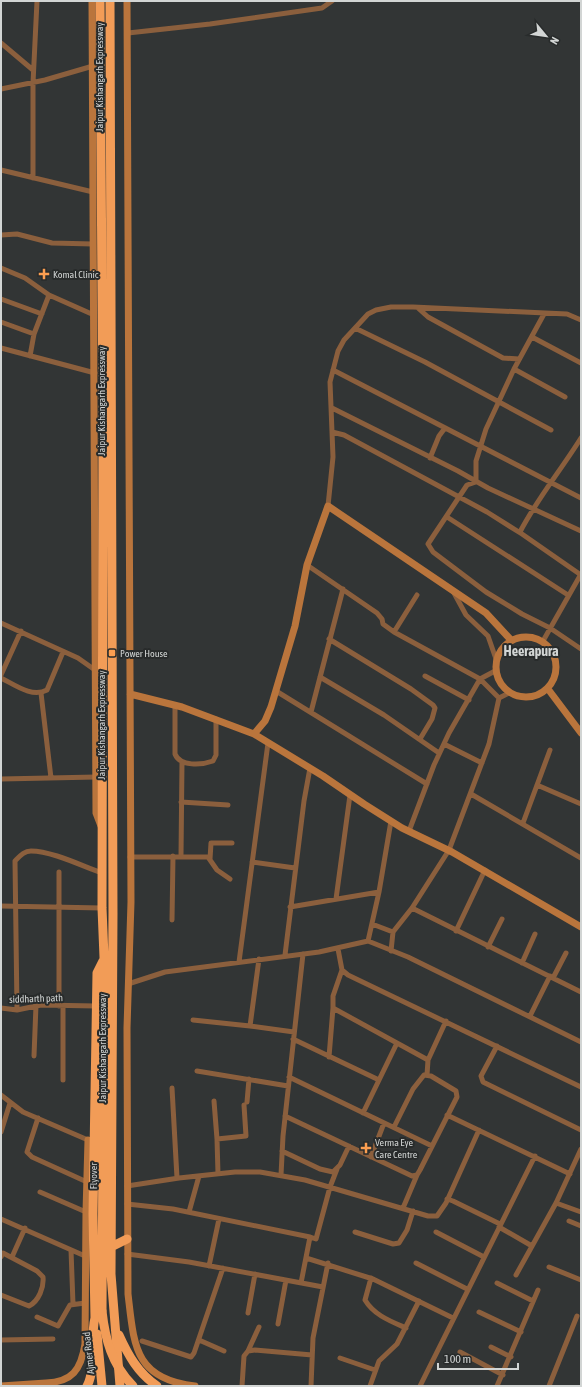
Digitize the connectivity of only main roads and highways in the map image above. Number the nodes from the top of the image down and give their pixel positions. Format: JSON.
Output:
{"nodes":[{"id":1,"x":100,"y":1,"type":"edge"},
{"id":2,"x":110,"y":1,"type":"edge"},
{"id":3,"x":104,"y":957,"type":"junction"},
{"id":4,"x":127,"y":1239,"type":"road end"},
{"id":5,"x":111,"y":1247,"type":"junction"},
{"id":6,"x":95,"y":1318,"type":"junction"},
{"id":7,"x":116,"y":1328,"type":"junction"},
{"id":8,"x":87,"y":1386,"type":"edge"},
{"id":9,"x":102,"y":1386,"type":"edge"},
{"id":10,"x":120,"y":1386,"type":"edge"},
{"id":11,"x":133,"y":1386,"type":"edge"},
{"id":12,"x":157,"y":1386,"type":"edge"}],
"edges":[{"from":1,"to":3,"type":"highway","name":"Jaipur Kishangarh Expressway"},
{"from":2,"to":5,"type":"highway","name":"Jaipur Kishangarh Expressway"},
{"from":3,"to":6,"type":"highway"},
{"from":3,"to":11,"type":"highway","name":"Flyover","bridge":true},
{"from":4,"to":5,"type":"highway"},
{"from":5,"to":7,"type":"highway","name":"Jaipur Kishangarh Expressway"},
{"from":6,"to":8,"type":"highway"},
{"from":6,"to":9,"type":"highway","name":"Ajmer Road"},
{"from":7,"to":10,"type":"highway"},
{"from":7,"to":12,"type":"highway"}]}
